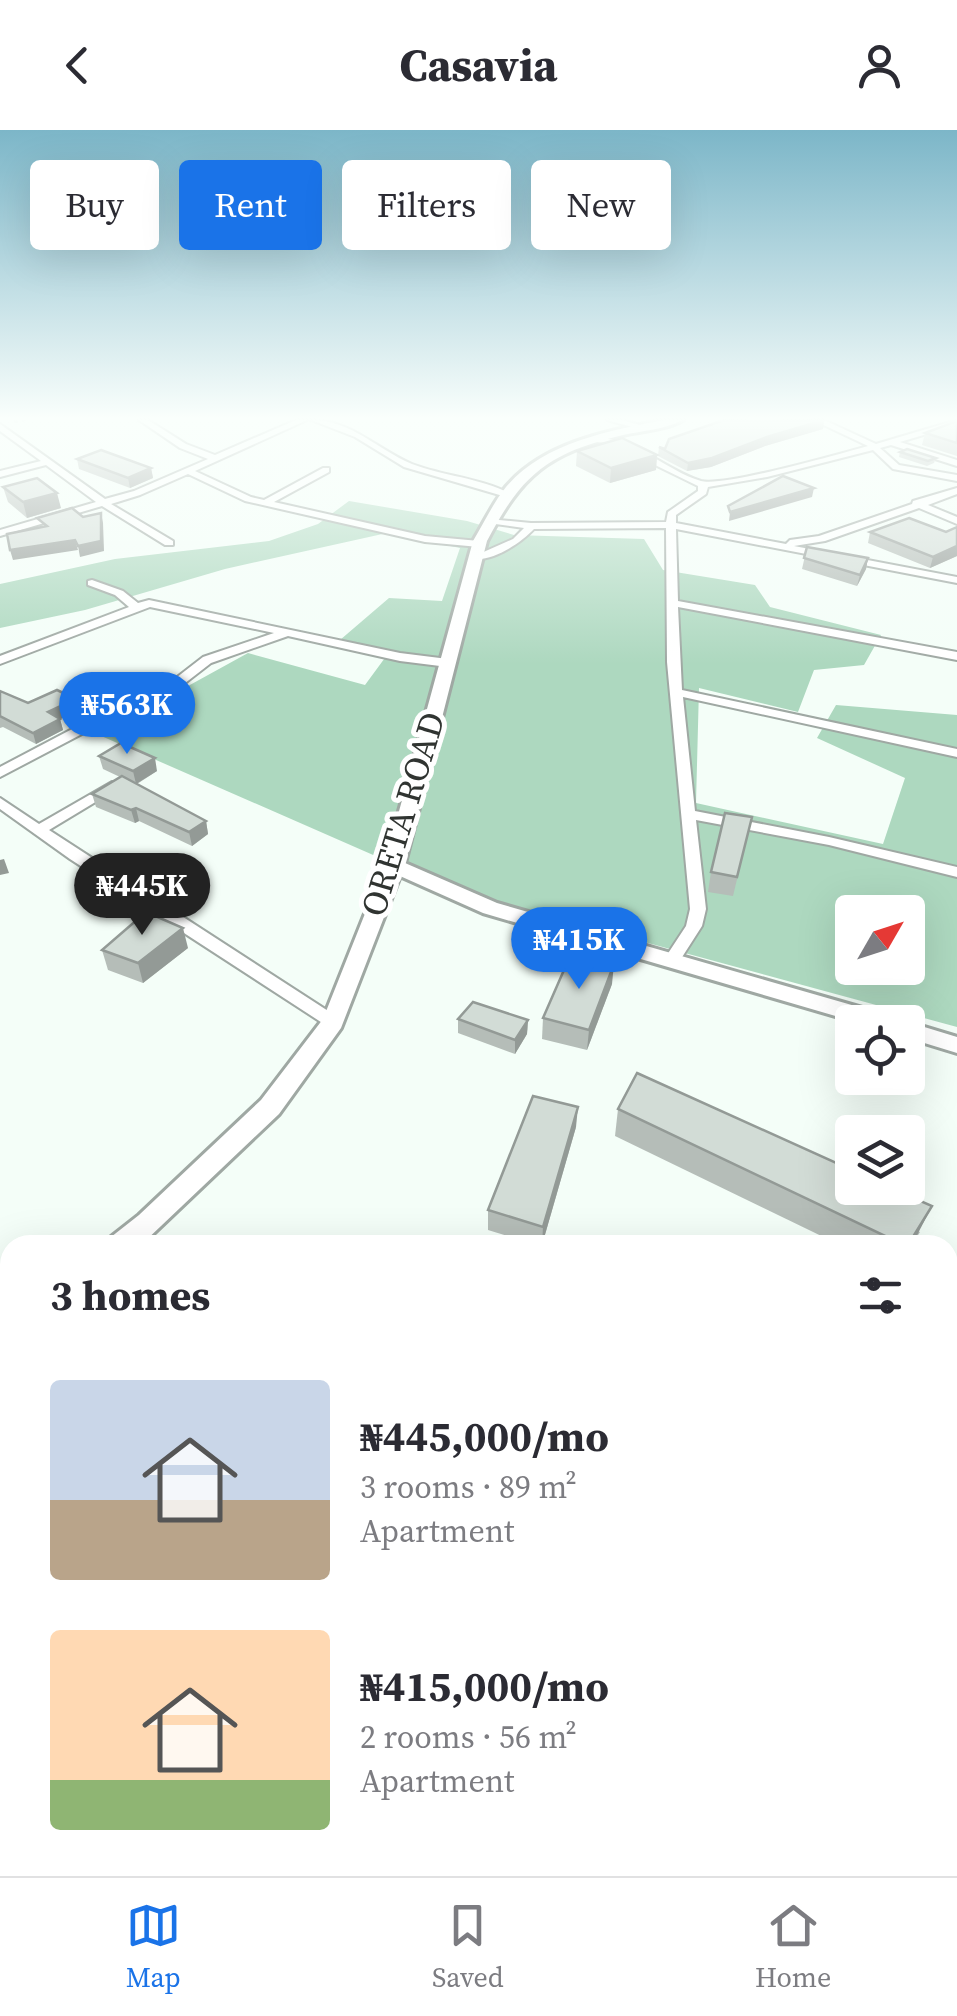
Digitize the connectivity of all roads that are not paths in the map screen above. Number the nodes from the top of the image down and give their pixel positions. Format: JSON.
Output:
{"nodes":[{"id":1,"x":103,"y":501,"type":"edge"},
{"id":2,"x":112,"y":501,"type":"edge"},
{"id":3,"x":261,"y":501,"type":"edge"},
{"id":4,"x":268,"y":501,"type":"edge"},
{"id":5,"x":502,"y":501,"type":"edge"},
{"id":6,"x":689,"y":501,"type":"edge"},
{"id":7,"x":921,"y":501,"type":"edge"},
{"id":8,"x":265,"y":503,"type":"junction"},
{"id":9,"x":916,"y":503,"type":"junction"},
{"id":10,"x":106,"y":504,"type":"junction"},
{"id":11,"x":957,"y":521,"type":"edge"},
{"id":12,"x":490,"y":522,"type":"junction"},
{"id":13,"x":671,"y":525,"type":"junction"},
{"id":14,"x":531,"y":526,"type":"junction"},
{"id":15,"x":0,"y":533,"type":"edge"},
{"id":16,"x":169,"y":543,"type":"dead end"},
{"id":17,"x":775,"y":545,"type":"junction"},
{"id":18,"x":477,"y":551,"type":"junction"},
{"id":19,"x":957,"y":580,"type":"edge"},
{"id":20,"x":92,"y":584,"type":"dead end"},
{"id":21,"x":672,"y":603,"type":"junction"},
{"id":22,"x":135,"y":606,"type":"junction"},
{"id":23,"x":286,"y":633,"type":"junction"},
{"id":24,"x":957,"y":656,"type":"edge"},
{"id":25,"x":0,"y":660,"type":"edge"},
{"id":26,"x":448,"y":662,"type":"junction"},
{"id":27,"x":676,"y":692,"type":"junction"},
{"id":28,"x":957,"y":753,"type":"edge"},
{"id":29,"x":0,"y":774,"type":"edge"},
{"id":30,"x":117,"y":784,"type":"edge"},
{"id":31,"x":0,"y":802,"type":"edge"},
{"id":32,"x":688,"y":814,"type":"junction"},
{"id":33,"x":39,"y":830,"type":"junction"},
{"id":34,"x":394,"y":866,"type":"junction"},
{"id":35,"x":957,"y":872,"type":"edge"},
{"id":36,"x":671,"y":961,"type":"junction"},
{"id":37,"x":835,"y":1008,"type":"edge"},
{"id":38,"x":333,"y":1022,"type":"junction"},
{"id":39,"x":925,"y":1035,"type":"edge"},
{"id":40,"x":957,"y":1044,"type":"edge"},
{"id":41,"x":134,"y":1235,"type":"edge"}],
"edges":[{"from":1,"to":10,"type":"street"},
{"from":2,"to":10,"type":"street"},
{"from":3,"to":8,"type":"street"},
{"from":4,"to":8,"type":"street"},
{"from":5,"to":12,"type":"street","name":"ORETA ROAD"},
{"from":6,"to":13,"type":"street"},
{"from":7,"to":9,"type":"street"},
{"from":8,"to":18,"type":"street"},
{"from":9,"to":11,"type":"street"},
{"from":9,"to":17,"type":"street"},
{"from":10,"to":15,"type":"street"},
{"from":10,"to":16,"type":"street"},
{"from":12,"to":14,"type":"street"},
{"from":12,"to":18,"type":"street","name":"ORETA ROAD"},
{"from":13,"to":14,"type":"street"},
{"from":13,"to":17,"type":"street"},
{"from":13,"to":21,"type":"street"},
{"from":14,"to":18,"type":"street"},
{"from":17,"to":19,"type":"street"},
{"from":18,"to":26,"type":"street","name":"ORETA ROAD"},
{"from":20,"to":22,"type":"street"},
{"from":21,"to":24,"type":"street"},
{"from":21,"to":27,"type":"street"},
{"from":22,"to":23,"type":"street"},
{"from":22,"to":25,"type":"street"},
{"from":23,"to":26,"type":"street"},
{"from":23,"to":29,"type":"street"},
{"from":26,"to":34,"type":"street","name":"ORETA ROAD"},
{"from":27,"to":28,"type":"street"},
{"from":27,"to":32,"type":"street"},
{"from":30,"to":33,"type":"street"},
{"from":31,"to":33,"type":"street"},
{"from":32,"to":35,"type":"street"},
{"from":32,"to":36,"type":"street"},
{"from":33,"to":38,"type":"street"},
{"from":34,"to":36,"type":"street"},
{"from":34,"to":38,"type":"street","name":"ORETA ROAD"},
{"from":36,"to":37,"type":"street"},
{"from":38,"to":41,"type":"street","name":"ORETA ROAD"},
{"from":39,"to":40,"type":"street"}]}
